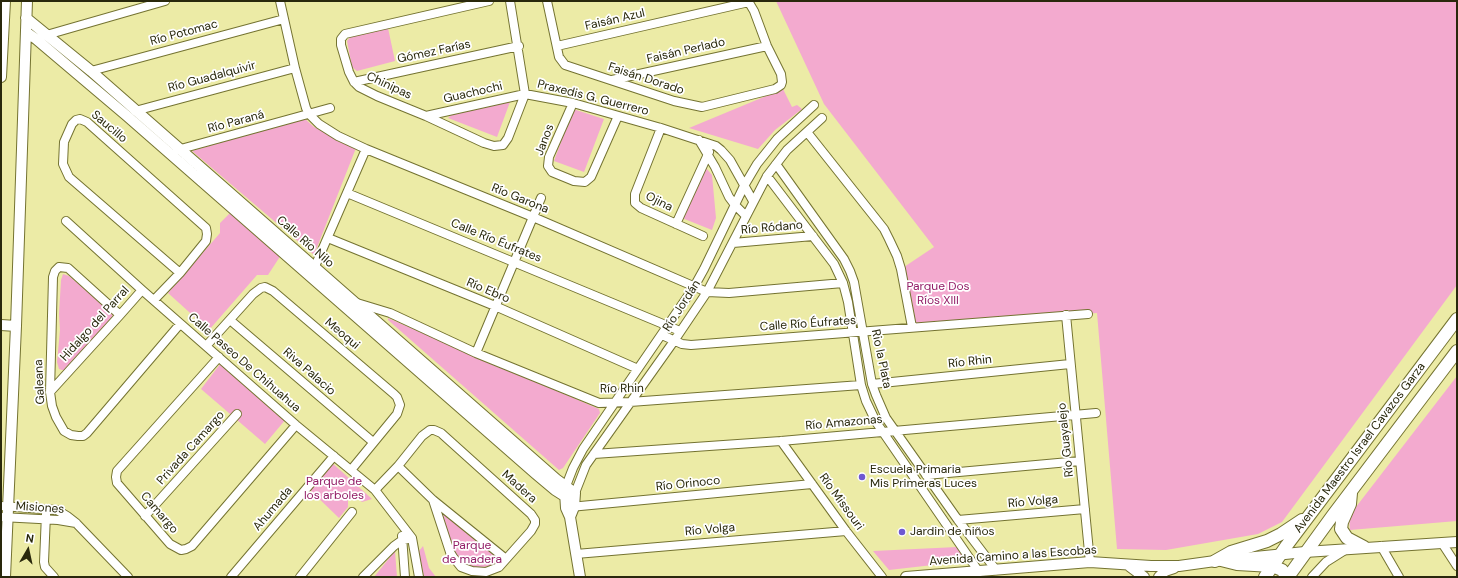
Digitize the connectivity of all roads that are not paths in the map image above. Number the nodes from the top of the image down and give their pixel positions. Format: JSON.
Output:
{"nodes":[{"id":1,"x":5,"y":1,"type":"edge"},
{"id":2,"x":27,"y":1,"type":"edge"},
{"id":3,"x":166,"y":1,"type":"edge"},
{"id":4,"x":280,"y":1,"type":"edge"},
{"id":5,"x":489,"y":1,"type":"edge"},
{"id":6,"x":510,"y":1,"type":"edge"},
{"id":7,"x":548,"y":1,"type":"edge"},
{"id":8,"x":749,"y":2,"type":"edge"},
{"id":9,"x":26,"y":18,"type":"junction"},
{"id":10,"x":284,"y":19,"type":"junction"},
{"id":11,"x":2,"y":31,"type":"edge"},
{"id":12,"x":26,"y":32,"type":"junction"},
{"id":13,"x":46,"y":34,"type":"junction"},
{"id":14,"x":36,"y":39,"type":"junction"},
{"id":15,"x":2,"y":46,"type":"edge"},
{"id":16,"x":519,"y":46,"type":"junction"},
{"id":17,"x":557,"y":46,"type":"junction"},
{"id":18,"x":767,"y":46,"type":"junction"},
{"id":19,"x":295,"y":68,"type":"junction"},
{"id":20,"x":91,"y":71,"type":"junction"},
{"id":21,"x":1,"y":77,"type":"edge"},
{"id":22,"x":611,"y":80,"type":"junction"},
{"id":23,"x":354,"y":82,"type":"junction"},
{"id":24,"x":525,"y":94,"type":"junction"},
{"id":25,"x":572,"y":103,"type":"junction"},
{"id":26,"x":814,"y":105,"type":"dead end"},
{"id":27,"x":330,"y":108,"type":"dead end"},
{"id":28,"x":135,"y":111,"type":"junction"},
{"id":29,"x":309,"y":114,"type":"junction"},
{"id":30,"x":426,"y":116,"type":"junction"},
{"id":31,"x":618,"y":116,"type":"junction"},
{"id":32,"x":822,"y":118,"type":"dead end"},
{"id":33,"x":661,"y":128,"type":"junction"},
{"id":34,"x":807,"y":132,"type":"junction"},
{"id":35,"x":699,"y":140,"type":"junction"},
{"id":36,"x":711,"y":144,"type":"junction"},
{"id":37,"x":366,"y":149,"type":"junction"},
{"id":38,"x":181,"y":150,"type":"junction"},
{"id":39,"x":169,"y":153,"type":"junction"},
{"id":40,"x":708,"y":154,"type":"junction"},
{"id":41,"x":776,"y":164,"type":"junction"},
{"id":42,"x":767,"y":176,"type":"junction"},
{"id":43,"x":744,"y":186,"type":"junction"},
{"id":44,"x":347,"y":193,"type":"junction"},
{"id":45,"x":541,"y":198,"type":"dead end"},
{"id":46,"x":753,"y":201,"type":"junction"},
{"id":47,"x":735,"y":205,"type":"junction"},
{"id":48,"x":746,"y":216,"type":"junction"},
{"id":49,"x":533,"y":218,"type":"junction"},
{"id":50,"x":66,"y":221,"type":"dead end"},
{"id":51,"x":676,"y":224,"type":"junction"},
{"id":52,"x":702,"y":236,"type":"dead end"},
{"id":53,"x":813,"y":236,"type":"junction"},
{"id":54,"x":328,"y":238,"type":"junction"},
{"id":55,"x":733,"y":243,"type":"junction"},
{"id":56,"x":514,"y":262,"type":"junction"},
{"id":57,"x":313,"y":272,"type":"junction"},
{"id":58,"x":180,"y":273,"type":"junction"},
{"id":59,"x":843,"y":283,"type":"junction"},
{"id":60,"x":694,"y":287,"type":"junction"},
{"id":61,"x":142,"y":290,"type":"junction"},
{"id":62,"x":707,"y":292,"type":"junction"},
{"id":63,"x":154,"y":300,"type":"junction"},
{"id":64,"x":355,"y":303,"type":"junction"},
{"id":65,"x":495,"y":306,"type":"junction"},
{"id":66,"x":1088,"y":314,"type":"dead end"},
{"id":67,"x":120,"y":315,"type":"junction"},
{"id":68,"x":1066,"y":315,"type":"junction"},
{"id":69,"x":1457,"y":319,"type":"edge"},
{"id":70,"x":230,"y":320,"type":"junction"},
{"id":71,"x":180,"y":324,"type":"junction"},
{"id":72,"x":1,"y":325,"type":"edge"},
{"id":73,"x":16,"y":326,"type":"junction"},
{"id":74,"x":668,"y":326,"type":"junction"},
{"id":75,"x":912,"y":327,"type":"junction"},
{"id":76,"x":680,"y":331,"type":"junction"},
{"id":77,"x":863,"y":332,"type":"junction"},
{"id":78,"x":853,"y":333,"type":"junction"},
{"id":79,"x":662,"y":335,"type":"junction"},
{"id":80,"x":674,"y":341,"type":"junction"},
{"id":81,"x":207,"y":345,"type":"junction"},
{"id":82,"x":1457,"y":351,"type":"edge"},
{"id":83,"x":476,"y":353,"type":"junction"},
{"id":84,"x":219,"y":357,"type":"junction"},
{"id":85,"x":1070,"y":364,"type":"junction"},
{"id":86,"x":638,"y":369,"type":"junction"},
{"id":87,"x":872,"y":384,"type":"junction"},
{"id":88,"x":861,"y":385,"type":"junction"},
{"id":89,"x":50,"y":392,"type":"junction"},
{"id":90,"x":630,"y":402,"type":"junction"},
{"id":91,"x":614,"y":403,"type":"junction"},
{"id":92,"x":1096,"y":412,"type":"dead end"},
{"id":93,"x":237,"y":414,"type":"dead end"},
{"id":94,"x":1075,"y":415,"type":"junction"},
{"id":95,"x":296,"y":424,"type":"junction"},
{"id":96,"x":894,"y":430,"type":"junction"},
{"id":97,"x":883,"y":432,"type":"junction"},
{"id":98,"x":781,"y":441,"type":"junction"},
{"id":99,"x":373,"y":442,"type":"junction"},
{"id":100,"x":594,"y":454,"type":"junction"},
{"id":101,"x":334,"y":456,"type":"junction"},
{"id":102,"x":1354,"y":457,"type":"junction"},
{"id":103,"x":1080,"y":461,"type":"junction"},
{"id":104,"x":398,"y":466,"type":"junction"},
{"id":105,"x":351,"y":470,"type":"junction"},
{"id":106,"x":926,"y":476,"type":"junction"},
{"id":107,"x":812,"y":484,"type":"junction"},
{"id":108,"x":375,"y":490,"type":"junction"},
{"id":109,"x":565,"y":491,"type":"junction"},
{"id":110,"x":1351,"y":492,"type":"junction"},
{"id":111,"x":433,"y":500,"type":"junction"},
{"id":112,"x":572,"y":505,"type":"junction"},
{"id":113,"x":4,"y":506,"type":"edge"},
{"id":114,"x":1085,"y":509,"type":"junction"},
{"id":115,"x":46,"y":510,"type":"junction"},
{"id":116,"x":352,"y":512,"type":"dead end"},
{"id":117,"x":1312,"y":512,"type":"junction"},
{"id":118,"x":1333,"y":515,"type":"junction"},
{"id":119,"x":145,"y":516,"type":"junction"},
{"id":120,"x":4,"y":517,"type":"edge"},
{"id":121,"x":46,"y":520,"type":"junction"},
{"id":122,"x":958,"y":520,"type":"junction"},
{"id":123,"x":76,"y":523,"type":"junction"},
{"id":124,"x":403,"y":525,"type":"junction"},
{"id":125,"x":846,"y":531,"type":"junction"},
{"id":126,"x":412,"y":538,"type":"junction"},
{"id":127,"x":401,"y":541,"type":"junction"},
{"id":128,"x":1457,"y":542,"type":"edge"},
{"id":129,"x":1442,"y":543,"type":"junction"},
{"id":130,"x":1381,"y":546,"type":"junction"},
{"id":131,"x":1364,"y":547,"type":"junction"},
{"id":132,"x":1349,"y":548,"type":"junction"},
{"id":133,"x":1305,"y":552,"type":"junction"},
{"id":134,"x":576,"y":554,"type":"junction"},
{"id":135,"x":1280,"y":554,"type":"junction"},
{"id":136,"x":506,"y":559,"type":"junction"},
{"id":137,"x":1218,"y":561,"type":"junction"},
{"id":138,"x":1090,"y":562,"type":"junction"},
{"id":139,"x":1126,"y":564,"type":"junction"},
{"id":140,"x":1179,"y":566,"type":"junction"},
{"id":141,"x":1272,"y":566,"type":"junction"},
{"id":142,"x":1457,"y":566,"type":"edge"},
{"id":143,"x":996,"y":570,"type":"junction"},
{"id":144,"x":979,"y":572,"type":"junction"},
{"id":145,"x":5,"y":577,"type":"edge"},
{"id":146,"x":54,"y":577,"type":"edge"},
{"id":147,"x":128,"y":577,"type":"edge"},
{"id":148,"x":231,"y":577,"type":"edge"},
{"id":149,"x":300,"y":577,"type":"edge"},
{"id":150,"x":363,"y":577,"type":"edge"},
{"id":151,"x":405,"y":577,"type":"edge"},
{"id":152,"x":419,"y":577,"type":"edge"},
{"id":153,"x":580,"y":577,"type":"edge"},
{"id":154,"x":882,"y":577,"type":"edge"},
{"id":155,"x":906,"y":577,"type":"edge"},
{"id":156,"x":1144,"y":577,"type":"edge"},
{"id":157,"x":1159,"y":577,"type":"edge"},
{"id":158,"x":1265,"y":577,"type":"edge"},
{"id":159,"x":1288,"y":577,"type":"edge"},
{"id":160,"x":1312,"y":577,"type":"edge"},
{"id":161,"x":1399,"y":577,"type":"edge"}],
"edges":[{"from":1,"to":11,"type":"street"},
{"from":2,"to":9,"type":"street"},
{"from":3,"to":13,"type":"street"},
{"from":4,"to":10,"type":"street","name":"Río Garona"},
{"from":5,"to":23,"type":"street","name":"Chinipas"},
{"from":6,"to":16,"type":"street","name":"Praxedis G. Guerrero"},
{"from":7,"to":17,"type":"street","name":"Faisán Dorado"},
{"from":8,"to":17,"type":"street","name":"Faisán Azul"},
{"from":8,"to":18,"type":"street"},
{"from":9,"to":12,"type":"street"},
{"from":9,"to":13,"type":"street","name":"Calle Río Nilo"},
{"from":10,"to":19,"type":"street","name":"Río Garona"},
{"from":10,"to":20,"type":"street","name":"Río Potomac"},
{"from":11,"to":15,"type":"street"},
{"from":12,"to":14,"type":"street","name":"Calle Río Nilo"},
{"from":12,"to":73,"type":"street"},
{"from":13,"to":14,"type":"street"},
{"from":13,"to":20,"type":"street","name":"Calle Río Nilo"},
{"from":14,"to":39,"type":"street","name":"Calle Río Nilo"},
{"from":15,"to":21,"type":"street"},
{"from":16,"to":23,"type":"street","name":"Gómez Farías"},
{"from":16,"to":24,"type":"street","name":"Praxedis G. Guerrero"},
{"from":17,"to":22,"type":"street","name":"Faisán Dorado"},
{"from":18,"to":22,"type":"street","name":"Faisán Perlado"},
{"from":18,"to":22,"type":"street","name":"Faisán Dorado"},
{"from":19,"to":28,"type":"street","name":"Río Guadalquivir"},
{"from":19,"to":29,"type":"street","name":"Río Garona"},
{"from":20,"to":28,"type":"street","name":"Calle Río Nilo"},
{"from":23,"to":30,"type":"street","name":"Chinipas"},
{"from":24,"to":25,"type":"street","name":"Praxedis G. Guerrero"},
{"from":24,"to":30,"type":"street","name":"Guachochi"},
{"from":24,"to":30,"type":"street","name":"Chinipas"},
{"from":25,"to":31,"type":"street","name":"Praxedis G. Guerrero"},
{"from":25,"to":31,"type":"street","name":"Janos"},
{"from":26,"to":43,"type":"street"},
{"from":27,"to":29,"type":"street","name":"Río Paraná"},
{"from":28,"to":38,"type":"street","name":"Calle Río Nilo"},
{"from":29,"to":37,"type":"street","name":"Río Garona"},
{"from":29,"to":38,"type":"street","name":"Río Paraná"},
{"from":31,"to":33,"type":"street","name":"Praxedis G. Guerrero"},
{"from":32,"to":34,"type":"street","name":"Río Jordán"},
{"from":33,"to":35,"type":"street","name":"Praxedis G. Guerrero"},
{"from":33,"to":51,"type":"street","name":"Ojina"},
{"from":34,"to":41,"type":"street","name":"Río Jordán"},
{"from":34,"to":75,"type":"street"},
{"from":35,"to":36,"type":"street","name":"Praxedis G. Guerrero"},
{"from":35,"to":40,"type":"street"},
{"from":36,"to":40,"type":"street"},
{"from":36,"to":43,"type":"street","name":"Praxedis G. Guerrero"},
{"from":37,"to":44,"type":"street"},
{"from":37,"to":49,"type":"street","name":"Río Garona"},
{"from":38,"to":39,"type":"street","name":"Río Paraná"},
{"from":38,"to":57,"type":"street","name":"Calle Río Nilo"},
{"from":39,"to":57,"type":"street","name":"Calle Río Nilo"},
{"from":40,"to":47,"type":"street"},
{"from":40,"to":51,"type":"street"},
{"from":41,"to":42,"type":"street","name":"Río Jordán"},
{"from":41,"to":77,"type":"street","name":"Rio la Plata"},
{"from":42,"to":46,"type":"street","name":"Río Jordán"},
{"from":42,"to":53,"type":"street","name":"Rio la Plata"},
{"from":43,"to":46,"type":"street","name":"Praxedis G. Guerrero"},
{"from":43,"to":47,"type":"street"},
{"from":44,"to":54,"type":"street"},
{"from":44,"to":56,"type":"street","name":"Calle Río Éufrates"},
{"from":45,"to":49,"type":"street"},
{"from":46,"to":48,"type":"street","name":"Río Jordán"},
{"from":47,"to":48,"type":"street"},
{"from":47,"to":60,"type":"street"},
{"from":48,"to":55,"type":"street","name":"Río Jordán"},
{"from":49,"to":56,"type":"street"},
{"from":49,"to":60,"type":"street","name":"Río Garona"},
{"from":50,"to":61,"type":"street","name":"Calle Paseo De Chihuahua"},
{"from":51,"to":52,"type":"street","name":"Ojina"},
{"from":53,"to":55,"type":"street","name":"Río Ródano"},
{"from":53,"to":59,"type":"street","name":"Rio la Plata"},
{"from":54,"to":57,"type":"street"},
{"from":54,"to":65,"type":"street","name":"Río Ebro"},
{"from":55,"to":62,"type":"street","name":"Río Jordán"},
{"from":56,"to":65,"type":"street"},
{"from":56,"to":74,"type":"street","name":"Calle Río Éufrates"},
{"from":57,"to":64,"type":"street","name":"Calle Río Nilo"},
{"from":57,"to":109,"type":"street","name":"Calle Río Nilo"},
{"from":58,"to":58,"type":"street","name":"Saucillo"},
{"from":58,"to":63,"type":"street","name":"Saucillo"},
{"from":59,"to":62,"type":"street","name":"Río Garona"},
{"from":59,"to":78,"type":"street","name":"Rio la Plata"},
{"from":60,"to":62,"type":"street","name":"Río Garona"},
{"from":60,"to":74,"type":"street"},
{"from":61,"to":63,"type":"street","name":"Calle Paseo De Chihuahua"},
{"from":61,"to":67,"type":"street","name":"Hidalgo del Parral"},
{"from":62,"to":76,"type":"street","name":"Río Jordán"},
{"from":63,"to":71,"type":"street","name":"Calle Paseo De Chihuahua"},
{"from":64,"to":83,"type":"street","name":"Río Rhin"},
{"from":64,"to":109,"type":"street","name":"Calle Río Nilo"},
{"from":65,"to":83,"type":"street"},
{"from":65,"to":86,"type":"street","name":"Río Ebro"},
{"from":66,"to":68,"type":"street","name":"Calle Río Éufrates"},
{"from":67,"to":89,"type":"street","name":"Hidalgo del Parral"},
{"from":67,"to":89,"type":"street","name":"Galeana"},
{"from":68,"to":75,"type":"street","name":"Calle Río Éufrates"},
{"from":68,"to":85,"type":"street","name":"Río Guayalejo"},
{"from":69,"to":102,"type":"main road","name":"Avenida Maestro Israel Cavazos Garza"},
{"from":70,"to":81,"type":"street","name":"Meoqui"},
{"from":70,"to":99,"type":"street","name":"Riva Palacio"},
{"from":70,"to":99,"type":"street","name":"Meoqui"},
{"from":71,"to":81,"type":"street","name":"Calle Paseo De Chihuahua"},
{"from":71,"to":89,"type":"street","name":"Galeana"},
{"from":72,"to":73,"type":"street"},
{"from":73,"to":113,"type":"street"},
{"from":74,"to":76,"type":"street","name":"Calle Río Éufrates"},
{"from":74,"to":79,"type":"street"},
{"from":75,"to":77,"type":"street","name":"Calle Río Éufrates"},
{"from":76,"to":80,"type":"street","name":"Río Jordán"},
{"from":77,"to":78,"type":"street","name":"Calle Río Éufrates"},
{"from":77,"to":87,"type":"street","name":"Rio la Plata"},
{"from":78,"to":80,"type":"street","name":"Calle Río Éufrates"},
{"from":78,"to":88,"type":"street","name":"Rio la Plata"},
{"from":79,"to":80,"type":"street","name":"Calle Río Éufrates"},
{"from":79,"to":86,"type":"street"},
{"from":80,"to":90,"type":"street","name":"Río Jordán"},
{"from":81,"to":84,"type":"street","name":"Calle Paseo De Chihuahua"},
{"from":82,"to":110,"type":"main road","name":"Avenida Maestro Israel Cavazos Garza"},
{"from":83,"to":91,"type":"street","name":"Río Rhin"},
{"from":84,"to":95,"type":"street","name":"Calle Paseo De Chihuahua"},
{"from":84,"to":119,"type":"street","name":"Camargo"},
{"from":85,"to":87,"type":"street","name":"Río Rhin"},
{"from":85,"to":94,"type":"street","name":"Río Guayalejo"},
{"from":86,"to":91,"type":"street"},
{"from":87,"to":96,"type":"street","name":"Rio la Plata"},
{"from":88,"to":90,"type":"street","name":"Río Rhin"},
{"from":88,"to":97,"type":"street","name":"Rio la Plata"},
{"from":90,"to":91,"type":"street","name":"Río Rhin"},
{"from":90,"to":100,"type":"street","name":"Río Jordán"},
{"from":91,"to":109,"type":"street"},
{"from":92,"to":94,"type":"street","name":"Río Amazonas"},
{"from":93,"to":119,"type":"street","name":"Privada Camargo"},
{"from":94,"to":96,"type":"street","name":"Río Amazonas"},
{"from":94,"to":103,"type":"street","name":"Río Guayalejo"},
{"from":95,"to":101,"type":"street","name":"Calle Paseo De Chihuahua"},
{"from":95,"to":119,"type":"street","name":"Camargo"},
{"from":96,"to":97,"type":"street","name":"Río Amazonas"},
{"from":96,"to":106,"type":"street","name":"Rio la Plata"},
{"from":97,"to":98,"type":"street","name":"Río Amazonas"},
{"from":97,"to":144,"type":"street","name":"Rio la Plata"},
{"from":98,"to":100,"type":"street","name":"Río Amazonas"},
{"from":98,"to":107,"type":"street","name":"Río Missouri"},
{"from":99,"to":105,"type":"street","name":"Meoqui"},
{"from":100,"to":112,"type":"street","name":"Río Jordán"},
{"from":101,"to":105,"type":"street","name":"Calle Paseo De Chihuahua"},
{"from":101,"to":148,"type":"street","name":"Ahumada"},
{"from":102,"to":117,"type":"main road","name":"Avenida Maestro Israel Cavazos Garza"},
{"from":102,"to":118,"type":"main road"},
{"from":103,"to":106,"type":"street"},
{"from":103,"to":114,"type":"street","name":"Río Guayalejo"},
{"from":104,"to":108,"type":"street","name":"Madera"},
{"from":104,"to":111,"type":"street"},
{"from":104,"to":136,"type":"street","name":"Madera"},
{"from":105,"to":108,"type":"street","name":"Calle Paseo De Chihuahua"},
{"from":106,"to":122,"type":"street","name":"Rio la Plata"},
{"from":107,"to":112,"type":"street","name":"Río Orinoco"},
{"from":107,"to":125,"type":"street","name":"Río Missouri"},
{"from":108,"to":124,"type":"street","name":"Calle Paseo De Chihuahua"},
{"from":109,"to":112,"type":"street","name":"Calle Río Nilo"},
{"from":110,"to":118,"type":"main road","name":"Avenida Maestro Israel Cavazos Garza"},
{"from":110,"to":131,"type":"main road"},
{"from":111,"to":136,"type":"street"},
{"from":111,"to":136,"type":"street"},
{"from":112,"to":134,"type":"street"},
{"from":113,"to":115,"type":"street","name":"Misiones"},
{"from":113,"to":120,"type":"street"},
{"from":114,"to":122,"type":"street","name":"Río Volga"},
{"from":114,"to":138,"type":"street","name":"Río Guayalejo"},
{"from":115,"to":121,"type":"street"},
{"from":115,"to":123,"type":"street","name":"Misiones"},
{"from":116,"to":149,"type":"street"},
{"from":117,"to":135,"type":"main road","name":"Avenida Maestro Israel Cavazos Garza"},
{"from":117,"to":137,"type":"main road"},
{"from":118,"to":133,"type":"main road","name":"Avenida Maestro Israel Cavazos Garza"},
{"from":120,"to":121,"type":"street","name":"Misiones"},
{"from":120,"to":145,"type":"street"},
{"from":121,"to":123,"type":"street","name":"Misiones"},
{"from":121,"to":146,"type":"street"},
{"from":122,"to":143,"type":"street","name":"Rio la Plata"},
{"from":123,"to":147,"type":"street","name":"Misiones"},
{"from":124,"to":126,"type":"street","name":"Calle Paseo De Chihuahua"},
{"from":124,"to":127,"type":"street"},
{"from":125,"to":134,"type":"street","name":"Río Volga"},
{"from":125,"to":154,"type":"street","name":"Río Missouri"},
{"from":126,"to":127,"type":"street"},
{"from":126,"to":152,"type":"street","name":"Calle Paseo De Chihuahua"},
{"from":127,"to":150,"type":"street"},
{"from":127,"to":151,"type":"street"},
{"from":128,"to":129,"type":"street","name":"Avenida Camino a las Escobas"},
{"from":129,"to":130,"type":"street","name":"Avenida Camino a las Escobas"},
{"from":129,"to":142,"type":"street"},
{"from":130,"to":131,"type":"street","name":"Avenida Camino a las Escobas"},
{"from":130,"to":161,"type":"street"},
{"from":131,"to":132,"type":"street","name":"Avenida Camino a las Escobas"},
{"from":132,"to":133,"type":"street","name":"Avenida Camino a las Escobas"},
{"from":132,"to":160,"type":"street"},
{"from":133,"to":135,"type":"street","name":"Avenida Camino a las Escobas"},
{"from":133,"to":159,"type":"main road","name":"Avenida Maestro Israel Cavazos Garza"},
{"from":134,"to":153,"type":"street"},
{"from":135,"to":137,"type":"street","name":"Avenida Camino a las Escobas"},
{"from":135,"to":141,"type":"main road","name":"Avenida Maestro Israel Cavazos Garza"},
{"from":137,"to":140,"type":"street","name":"Avenida Camino a las Escobas"},
{"from":137,"to":141,"type":"main road"},
{"from":138,"to":139,"type":"street","name":"Avenida Camino a las Escobas"},
{"from":138,"to":143,"type":"street","name":"Avenida Camino a las Escobas"},
{"from":139,"to":140,"type":"street","name":"Avenida Camino a las Escobas"},
{"from":139,"to":156,"type":"street"},
{"from":140,"to":157,"type":"street"},
{"from":141,"to":158,"type":"main road","name":"Avenida Maestro Israel Cavazos Garza"},
{"from":141,"to":159,"type":"main road"},
{"from":143,"to":144,"type":"street","name":"Avenida Camino a las Escobas"},
{"from":144,"to":155,"type":"street","name":"Avenida Camino a las Escobas"}]}
